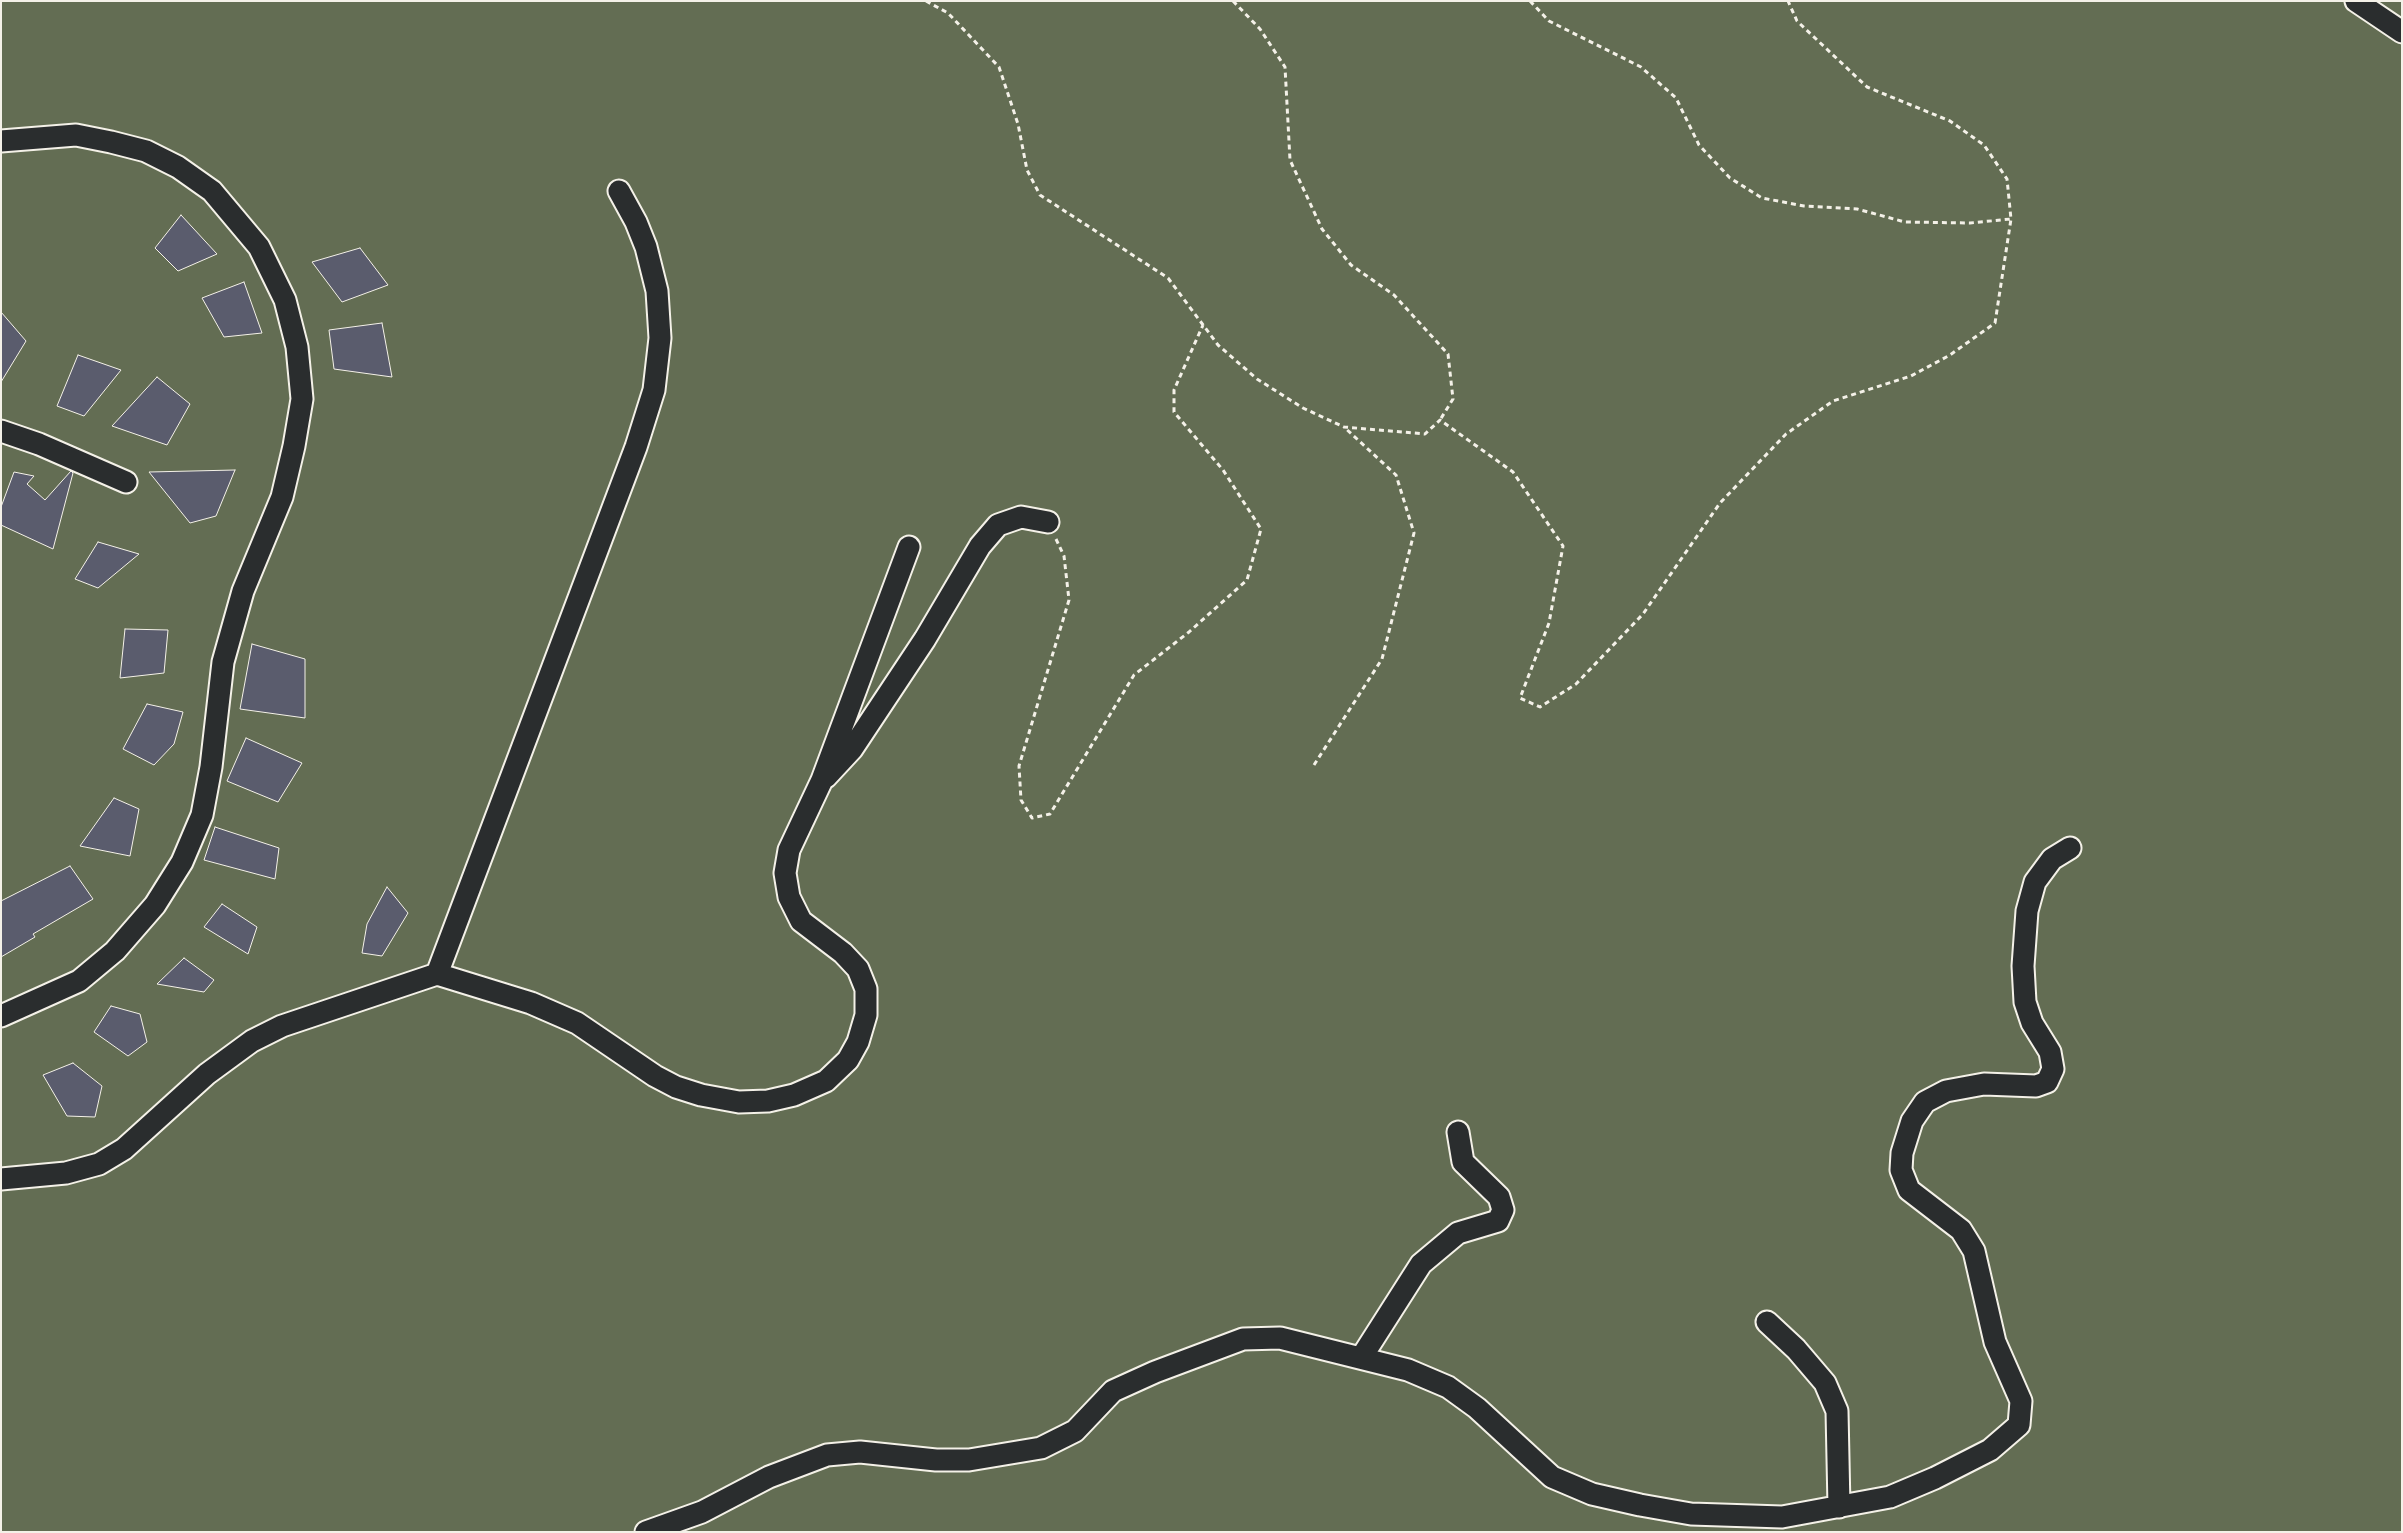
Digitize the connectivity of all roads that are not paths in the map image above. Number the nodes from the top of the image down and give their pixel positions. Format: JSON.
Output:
{"nodes":[{"id":1,"x":2356,"y":1,"type":"edge"},
{"id":2,"x":2402,"y":32,"type":"edge"},
{"id":3,"x":1,"y":141,"type":"edge"},
{"id":4,"x":619,"y":191,"type":"dead end"},
{"id":5,"x":1,"y":431,"type":"edge"},
{"id":6,"x":126,"y":482,"type":"dead end"},
{"id":7,"x":1048,"y":522,"type":"road end"},
{"id":8,"x":910,"y":547,"type":"dead end"},
{"id":9,"x":822,"y":780,"type":"junction"},
{"id":10,"x":2070,"y":848,"type":"dead end"},
{"id":11,"x":437,"y":974,"type":"junction"},
{"id":12,"x":1,"y":1016,"type":"edge"},
{"id":13,"x":1458,"y":1132,"type":"dead end"},
{"id":14,"x":1,"y":1179,"type":"edge"},
{"id":15,"x":1767,"y":1322,"type":"dead end"},
{"id":16,"x":1361,"y":1358,"type":"junction"},
{"id":17,"x":1839,"y":1507,"type":"junction"},
{"id":18,"x":646,"y":1532,"type":"edge"}],
"edges":[{"from":1,"to":2,"type":"street"},
{"from":3,"to":12,"type":"street"},
{"from":4,"to":11,"type":"street"},
{"from":5,"to":6,"type":"street"},
{"from":7,"to":9,"type":"street"},
{"from":8,"to":9,"type":"street"},
{"from":9,"to":11,"type":"street"},
{"from":10,"to":17,"type":"street"},
{"from":11,"to":14,"type":"street"},
{"from":13,"to":16,"type":"street"},
{"from":15,"to":17,"type":"street"},
{"from":16,"to":17,"type":"street"},
{"from":16,"to":18,"type":"street"}]}
